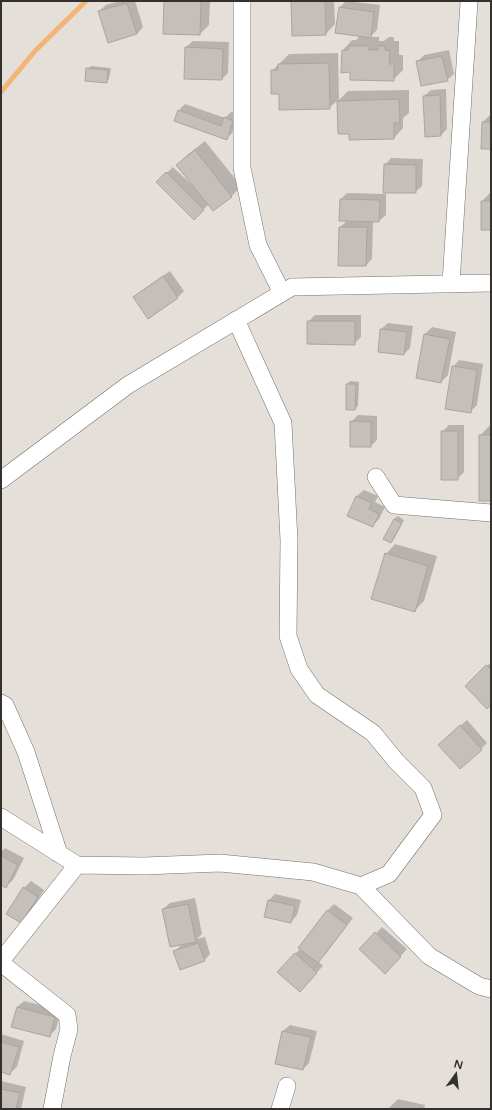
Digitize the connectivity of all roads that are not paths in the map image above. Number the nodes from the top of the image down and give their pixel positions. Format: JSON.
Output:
{"nodes":[{"id":1,"x":242,"y":1,"type":"edge"},
{"id":2,"x":469,"y":2,"type":"dead end"},
{"id":3,"x":451,"y":283,"type":"junction"},
{"id":4,"x":491,"y":283,"type":"edge"},
{"id":5,"x":282,"y":293,"type":"junction"},
{"id":6,"x":236,"y":320,"type":"junction"},
{"id":7,"x":376,"y":477,"type":"dead end"},
{"id":8,"x":1,"y":480,"type":"edge"},
{"id":9,"x":491,"y":513,"type":"edge"},
{"id":10,"x":1,"y":703,"type":"edge"},
{"id":11,"x":1,"y":817,"type":"edge"},
{"id":12,"x":59,"y":854,"type":"junction"},
{"id":13,"x":77,"y":865,"type":"junction"},
{"id":14,"x":361,"y":886,"type":"junction"},
{"id":15,"x":1,"y":962,"type":"edge"},
{"id":16,"x":491,"y":989,"type":"edge"},
{"id":17,"x":287,"y":1086,"type":"dead end"},
{"id":18,"x":52,"y":1109,"type":"edge"},
{"id":19,"x":280,"y":1109,"type":"edge"}],
"edges":[{"from":1,"to":5,"type":"street"},
{"from":2,"to":3,"type":"street"},
{"from":3,"to":4,"type":"street"},
{"from":3,"to":5,"type":"street"},
{"from":5,"to":6,"type":"street"},
{"from":6,"to":8,"type":"street"},
{"from":6,"to":14,"type":"street"},
{"from":7,"to":9,"type":"street"},
{"from":10,"to":12,"type":"street"},
{"from":11,"to":12,"type":"street"},
{"from":12,"to":13,"type":"street"},
{"from":13,"to":14,"type":"street"},
{"from":13,"to":15,"type":"street"},
{"from":14,"to":16,"type":"street"},
{"from":15,"to":18,"type":"street"},
{"from":17,"to":19,"type":"street"}]}
